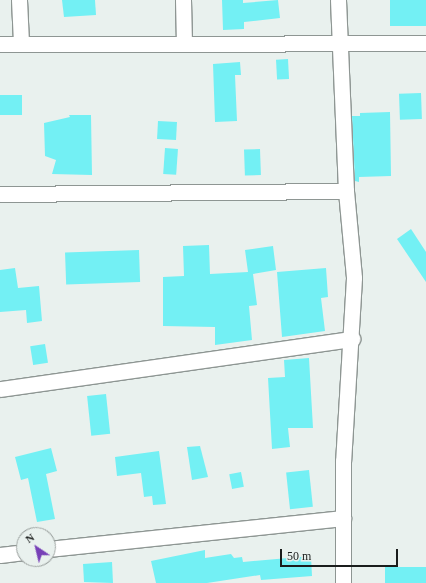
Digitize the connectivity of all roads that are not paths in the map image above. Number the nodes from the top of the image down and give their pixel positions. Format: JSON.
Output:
{"nodes":[{"id":1,"x":19,"y":0,"type":"edge"},
{"id":2,"x":183,"y":0,"type":"edge"},
{"id":3,"x":338,"y":0,"type":"edge"},
{"id":4,"x":21,"y":43,"type":"junction"},
{"id":5,"x":426,"y":43,"type":"edge"},
{"id":6,"x":0,"y":44,"type":"edge"},
{"id":7,"x":184,"y":44,"type":"junction"},
{"id":8,"x":338,"y":44,"type":"junction"},
{"id":9,"x":346,"y":191,"type":"junction"},
{"id":10,"x":0,"y":194,"type":"edge"},
{"id":11,"x":352,"y":339,"type":"junction"},
{"id":12,"x":0,"y":389,"type":"edge"},
{"id":13,"x":343,"y":518,"type":"junction"},
{"id":14,"x":56,"y":549,"type":"edge"},
{"id":15,"x":16,"y":553,"type":"edge"},
{"id":16,"x":0,"y":555,"type":"edge"},
{"id":17,"x":343,"y":583,"type":"edge"}],
"edges":[{"from":1,"to":4,"type":"street"},
{"from":2,"to":7,"type":"street"},
{"from":3,"to":8,"type":"street"},
{"from":4,"to":6,"type":"street"},
{"from":4,"to":7,"type":"street"},
{"from":5,"to":8,"type":"street"},
{"from":7,"to":8,"type":"street"},
{"from":8,"to":9,"type":"street"},
{"from":9,"to":10,"type":"street"},
{"from":9,"to":11,"type":"street"},
{"from":11,"to":12,"type":"street"},
{"from":11,"to":13,"type":"street"},
{"from":13,"to":14,"type":"street"},
{"from":13,"to":17,"type":"street"},
{"from":15,"to":16,"type":"street"}]}
